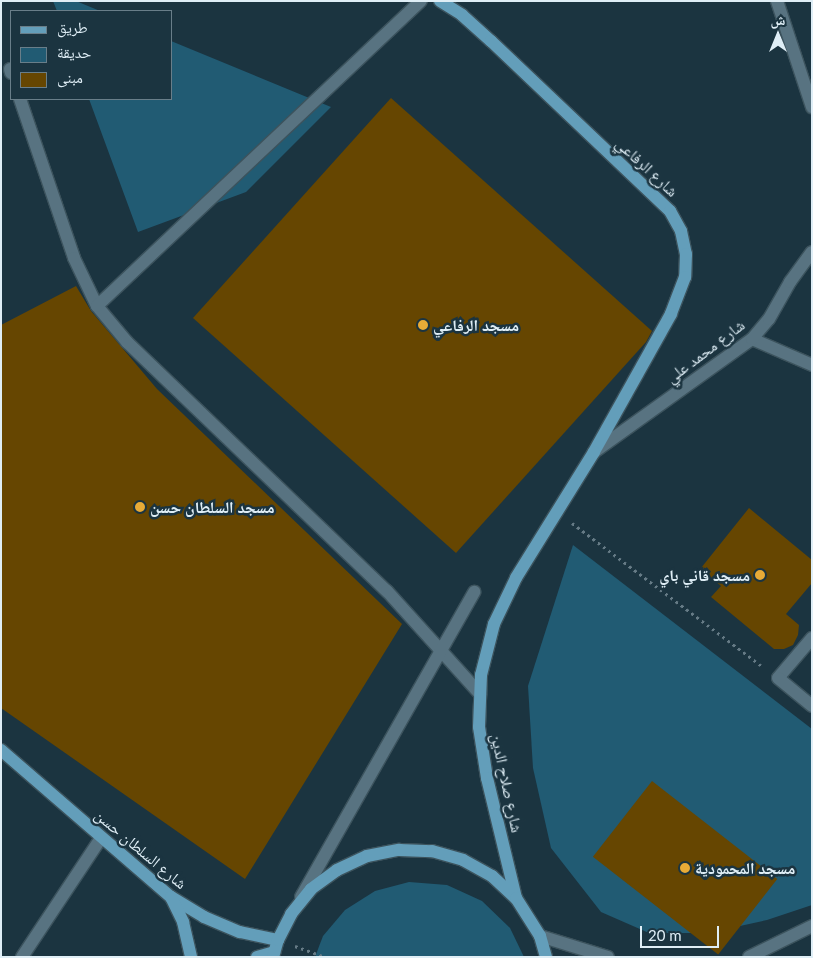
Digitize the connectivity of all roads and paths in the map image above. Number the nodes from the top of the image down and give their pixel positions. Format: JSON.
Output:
{"nodes":[{"id":1,"x":421,"y":1,"type":"edge"},
{"id":2,"x":440,"y":1,"type":"edge"},
{"id":3,"x":777,"y":1,"type":"edge"},
{"id":4,"x":20,"y":100,"type":"edge"},
{"id":5,"x":812,"y":107,"type":"edge"},
{"id":6,"x":812,"y":252,"type":"edge"},
{"id":7,"x":97,"y":306,"type":"junction"},
{"id":8,"x":752,"y":339,"type":"junction"},
{"id":9,"x":812,"y":366,"type":"edge"},
{"id":10,"x":594,"y":452,"type":"junction"},
{"id":11,"x":558,"y":513,"type":"junction"},
{"id":12,"x":474,"y":592,"type":"dead end"},
{"id":13,"x":812,"y":638,"type":"edge"},
{"id":14,"x":440,"y":649,"type":"junction"},
{"id":15,"x":778,"y":678,"type":"junction"},
{"id":16,"x":480,"y":694,"type":"junction"},
{"id":17,"x":812,"y":706,"type":"edge"},
{"id":18,"x":1,"y":750,"type":"edge"},
{"id":19,"x":101,"y":838,"type":"junction"},
{"id":20,"x":171,"y":897,"type":"junction"},
{"id":21,"x":516,"y":898,"type":"junction"},
{"id":22,"x":291,"y":914,"type":"junction"},
{"id":23,"x":812,"y":926,"type":"edge"},
{"id":24,"x":540,"y":936,"type":"junction"},
{"id":25,"x":275,"y":950,"type":"edge"},
{"id":26,"x":22,"y":957,"type":"edge"},
{"id":27,"x":191,"y":957,"type":"edge"},
{"id":28,"x":257,"y":957,"type":"edge"},
{"id":29,"x":325,"y":957,"type":"edge"},
{"id":30,"x":546,"y":957,"type":"edge"},
{"id":31,"x":608,"y":957,"type":"edge"},
{"id":32,"x":749,"y":957,"type":"edge"}],
"edges":[{"from":1,"to":7,"type":"street"},
{"from":2,"to":10,"type":"main road","name":"شارع الرفاعي"},
{"from":3,"to":5,"type":"street"},
{"from":4,"to":7,"type":"street"},
{"from":6,"to":8,"type":"street","name":"شارع محمد علي"},
{"from":7,"to":14,"type":"street"},
{"from":8,"to":9,"type":"street"},
{"from":8,"to":10,"type":"street","name":"شارع محمد علي"},
{"from":10,"to":11,"type":"main road","name":"شارع الرفاعي"},
{"from":11,"to":15,"type":"path"},
{"from":11,"to":16,"type":"main road","name":"شارع صلاح الدين"},
{"from":12,"to":14,"type":"street"},
{"from":13,"to":15,"type":"street"},
{"from":14,"to":16,"type":"street"},
{"from":14,"to":22,"type":"street"},
{"from":15,"to":17,"type":"street"},
{"from":16,"to":21,"type":"main road","name":"شارع صلاح الدين"},
{"from":18,"to":19,"type":"main road","name":"شارع السلطان حسن"},
{"from":19,"to":20,"type":"main road","name":"شارع السلطان حسن"},
{"from":19,"to":26,"type":"street"},
{"from":20,"to":25,"type":"main road","name":"شارع السلطان حسن"},
{"from":20,"to":27,"type":"main road"},
{"from":21,"to":22,"type":"main road"},
{"from":21,"to":24,"type":"main road"},
{"from":22,"to":25,"type":"main road"},
{"from":23,"to":32,"type":"street"},
{"from":24,"to":30,"type":"main road"},
{"from":24,"to":31,"type":"street"},
{"from":25,"to":28,"type":"main road"},
{"from":25,"to":29,"type":"path"}]}
